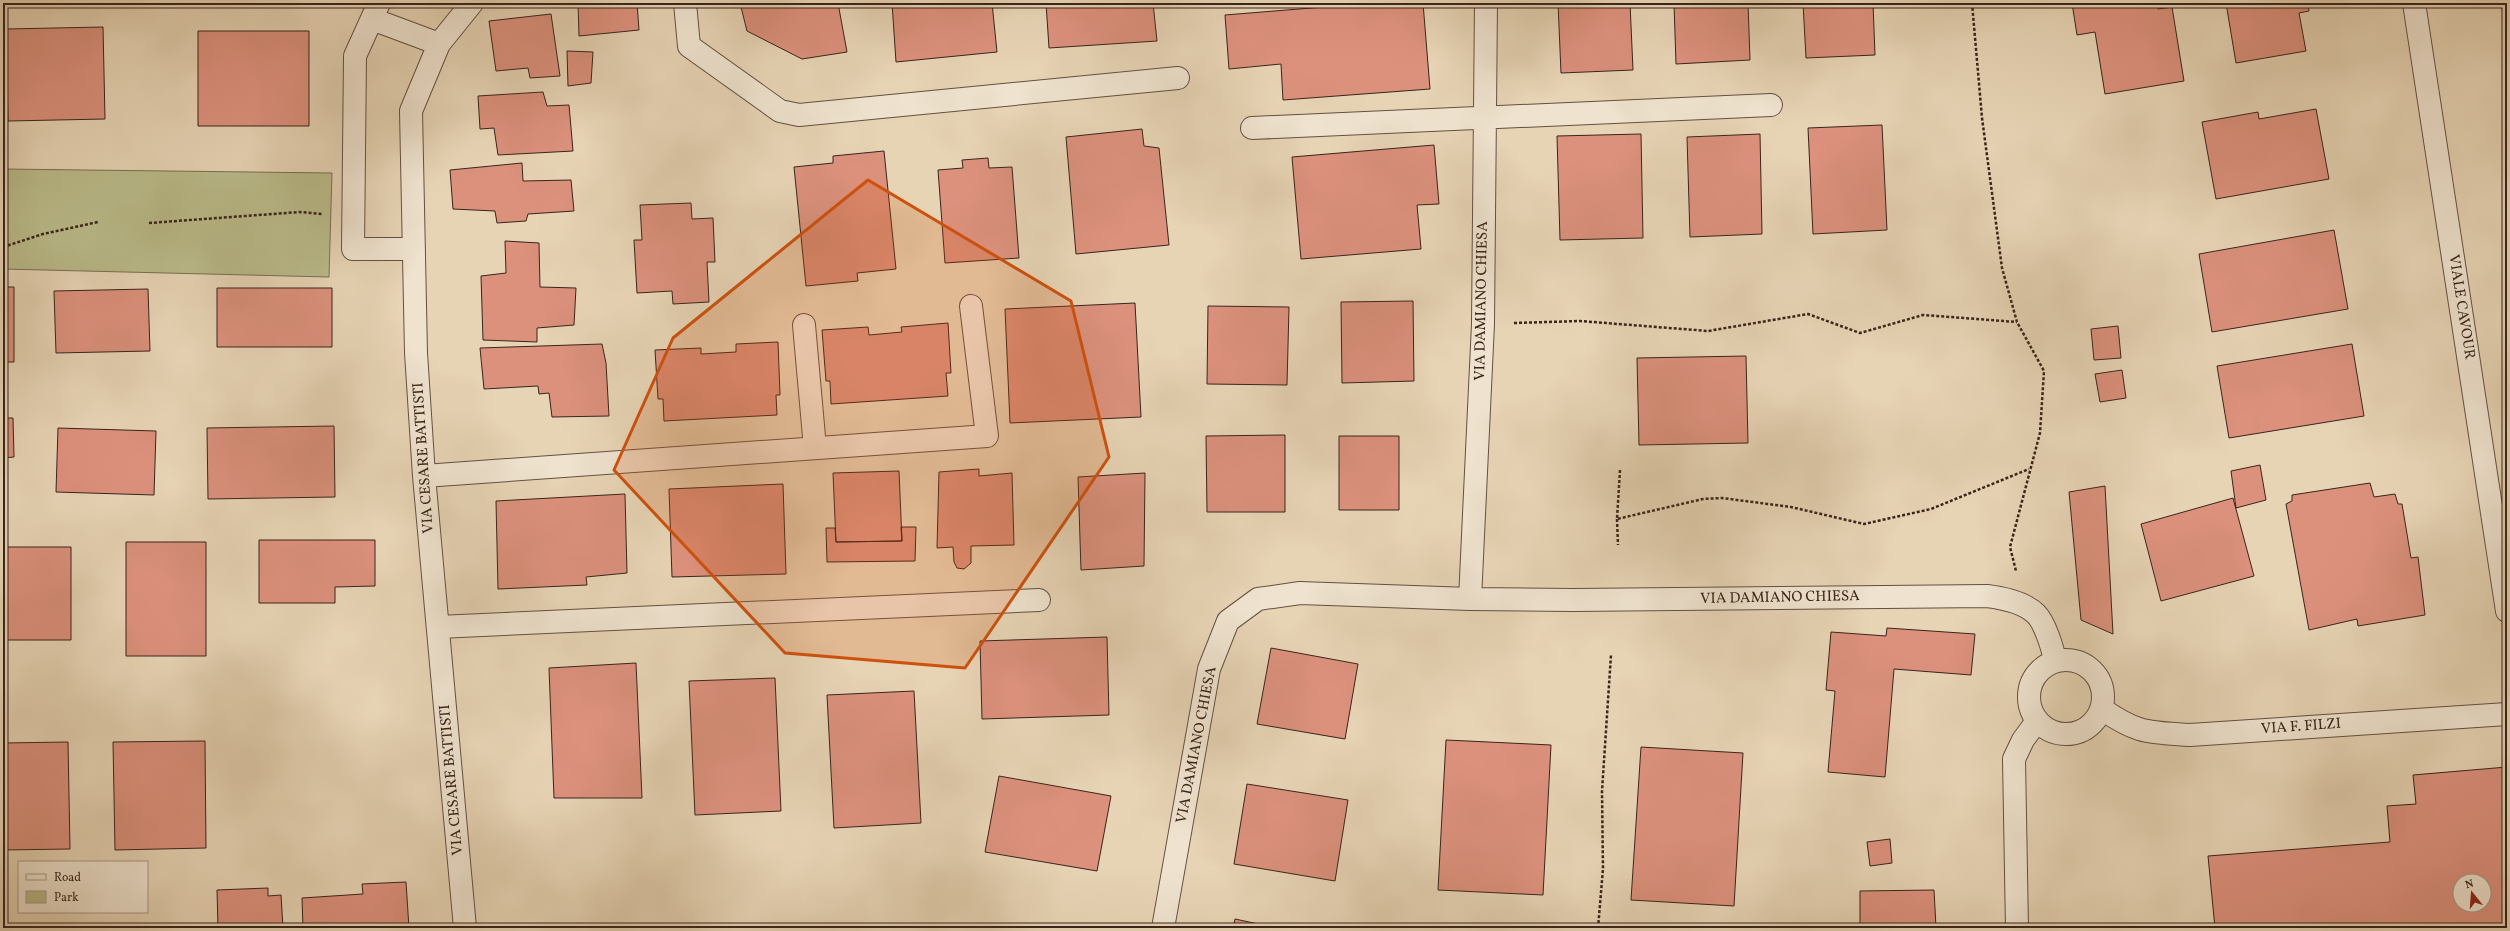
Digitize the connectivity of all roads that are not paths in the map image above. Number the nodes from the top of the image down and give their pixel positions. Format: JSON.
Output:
{"nodes":[{"id":1,"x":472,"y":3,"type":"edge"},
{"id":2,"x":685,"y":3,"type":"edge"},
{"id":3,"x":1486,"y":3,"type":"edge"},
{"id":4,"x":2414,"y":3,"type":"edge"},
{"id":5,"x":375,"y":11,"type":"edge"},
{"id":6,"x":439,"y":44,"type":"junction"},
{"id":7,"x":1178,"y":78,"type":"dead end"},
{"id":8,"x":1771,"y":105,"type":"dead end"},
{"id":9,"x":1485,"y":117,"type":"junction"},
{"id":10,"x":1252,"y":128,"type":"dead end"},
{"id":11,"x":414,"y":249,"type":"junction"},
{"id":12,"x":971,"y":306,"type":"dead end"},
{"id":13,"x":804,"y":325,"type":"dead end"},
{"id":14,"x":815,"y":448,"type":"junction"},
{"id":15,"x":424,"y":476,"type":"junction"},
{"id":16,"x":1039,"y":600,"type":"dead end"},
{"id":17,"x":1470,"y":600,"type":"junction"},
{"id":18,"x":2507,"y":611,"type":"edge"},
{"id":19,"x":438,"y":627,"type":"junction"},
{"id":20,"x":2055,"y":661,"type":"junction"},
{"id":21,"x":2102,"y":709,"type":"junction"},
{"id":22,"x":2507,"y":714,"type":"edge"},
{"id":23,"x":2037,"y":721,"type":"junction"},
{"id":24,"x":465,"y":928,"type":"edge"},
{"id":25,"x":1163,"y":928,"type":"edge"},
{"id":26,"x":2017,"y":928,"type":"edge"}],
"edges":[{"from":1,"to":6,"type":"street","name":"VIA CESARE BATTISTI"},
{"from":2,"to":7,"type":"street"},
{"from":3,"to":9,"type":"street","name":"VIA DAMIANO CHIESA"},
{"from":4,"to":18,"type":"street","name":"VIALE CAVOUR"},
{"from":5,"to":6,"type":"street"},
{"from":5,"to":11,"type":"street"},
{"from":6,"to":11,"type":"street","name":"VIA CESARE BATTISTI"},
{"from":8,"to":9,"type":"street"},
{"from":9,"to":10,"type":"street"},
{"from":9,"to":17,"type":"street","name":"VIA DAMIANO CHIESA"},
{"from":11,"to":15,"type":"street","name":"VIA CESARE BATTISTI"},
{"from":12,"to":14,"type":"street"},
{"from":13,"to":14,"type":"street"},
{"from":14,"to":15,"type":"street"},
{"from":15,"to":19,"type":"street","name":"VIA CESARE BATTISTI"},
{"from":16,"to":19,"type":"street"},
{"from":17,"to":20,"type":"street","name":"VIA DAMIANO CHIESA"},
{"from":17,"to":25,"type":"street","name":"VIA DAMIANO CHIESA"},
{"from":19,"to":24,"type":"street","name":"VIA CESARE BATTISTI"},
{"from":20,"to":21,"type":"street"},
{"from":20,"to":23,"type":"street"},
{"from":21,"to":22,"type":"street","name":"VIA F. FILZI"},
{"from":21,"to":23,"type":"street"},
{"from":23,"to":26,"type":"street"}]}
